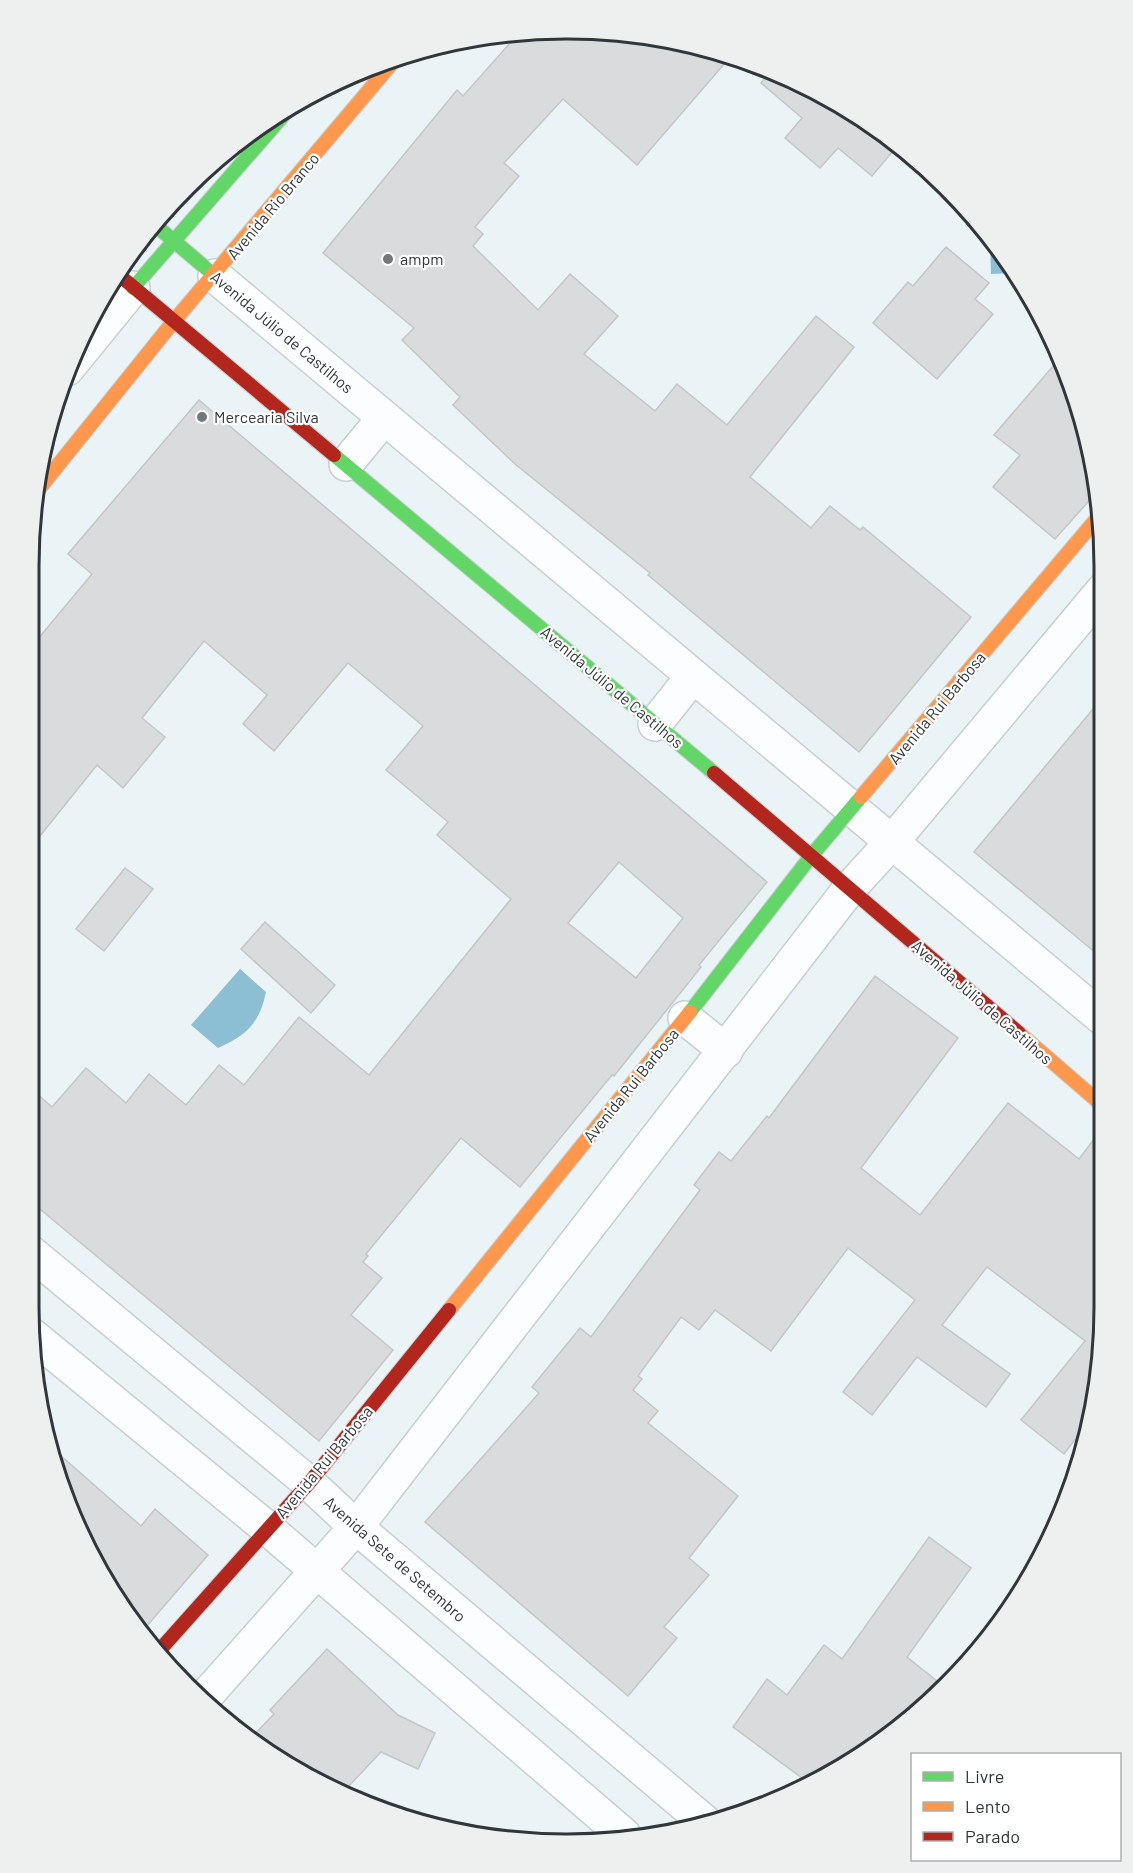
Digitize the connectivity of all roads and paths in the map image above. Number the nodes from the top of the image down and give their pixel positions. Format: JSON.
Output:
{"nodes":[{"id":1,"x":385,"y":71,"type":"edge"},
{"id":2,"x":271,"y":129,"type":"edge"},
{"id":3,"x":161,"y":230,"type":"edge"},
{"id":4,"x":174,"y":242,"type":"junction"},
{"id":5,"x":215,"y":276,"type":"junction"},
{"id":6,"x":126,"y":282,"type":"edge"},
{"id":7,"x":101,"y":319,"type":"edge"},
{"id":8,"x":174,"y":321,"type":"junction"},
{"id":9,"x":384,"y":418,"type":"junction"},
{"id":10,"x":346,"y":464,"type":"junction"},
{"id":11,"x":47,"y":479,"type":"edge"},
{"id":12,"x":1092,"y":524,"type":"edge"},
{"id":13,"x":1094,"y":601,"type":"edge"},
{"id":14,"x":693,"y":676,"type":"junction"},
{"id":15,"x":656,"y":724,"type":"junction"},
{"id":16,"x":851,"y":809,"type":"junction"},
{"id":17,"x":891,"y":843,"type":"junction"},
{"id":18,"x":812,"y":855,"type":"junction"},
{"id":19,"x":850,"y":888,"type":"junction"},
{"id":20,"x":1094,"y":1011,"type":"edge"},
{"id":21,"x":685,"y":1017,"type":"junction"},
{"id":22,"x":726,"y":1051,"type":"junction"},
{"id":23,"x":1094,"y":1098,"type":"edge"},
{"id":24,"x":39,"y":1259,"type":"edge"},
{"id":25,"x":40,"y":1342,"type":"edge"},
{"id":26,"x":309,"y":1483,"type":"junction"},
{"id":27,"x":357,"y":1527,"type":"junction"},
{"id":28,"x":267,"y":1528,"type":"junction"},
{"id":29,"x":316,"y":1572,"type":"junction"},
{"id":30,"x":163,"y":1646,"type":"edge"},
{"id":31,"x":209,"y":1693,"type":"edge"},
{"id":32,"x":699,"y":1817,"type":"edge"},
{"id":33,"x":619,"y":1831,"type":"edge"}],
"edges":[{"from":1,"to":5,"type":"street","name":"Avenida Rio Branco"},
{"from":2,"to":4,"type":"street"},
{"from":3,"to":4,"type":"street","name":"Avenida Júlio de Castilhos"},
{"from":4,"to":5,"type":"street","name":"Avenida Júlio de Castilhos"},
{"from":4,"to":6,"type":"street"},
{"from":5,"to":8,"type":"street","name":"Avenida Rio Branco"},
{"from":5,"to":9,"type":"street","name":"Avenida Júlio de Castilhos"},
{"from":6,"to":7,"type":"street"},
{"from":6,"to":8,"type":"street","name":"Avenida Júlio de Castilhos"},
{"from":8,"to":10,"type":"street","name":"Avenida Júlio de Castilhos"},
{"from":8,"to":11,"type":"street","name":"Avenida Rio Branco"},
{"from":9,"to":10,"type":"street"},
{"from":9,"to":14,"type":"street","name":"Avenida Júlio de Castilhos"},
{"from":10,"to":15,"type":"street","name":"Avenida Júlio de Castilhos"},
{"from":12,"to":16,"type":"street","name":"Avenida Rui Barbosa"},
{"from":13,"to":17,"type":"street"},
{"from":14,"to":15,"type":"street"},
{"from":14,"to":16,"type":"street","name":"Avenida Júlio de Castilhos"},
{"from":15,"to":18,"type":"street","name":"Avenida Júlio de Castilhos"},
{"from":16,"to":17,"type":"street","name":"Avenida Júlio de Castilhos"},
{"from":16,"to":18,"type":"street","name":"Avenida Rui Barbosa"},
{"from":17,"to":19,"type":"street"},
{"from":17,"to":20,"type":"street","name":"Avenida Júlio de Castilhos"},
{"from":18,"to":19,"type":"street","name":"Avenida Júlio de Castilhos"},
{"from":18,"to":21,"type":"street","name":"Avenida Rui Barbosa"},
{"from":19,"to":22,"type":"street"},
{"from":19,"to":23,"type":"street","name":"Avenida Júlio de Castilhos"},
{"from":21,"to":22,"type":"street"},
{"from":21,"to":26,"type":"street","name":"Avenida Rui Barbosa"},
{"from":22,"to":27,"type":"street"},
{"from":24,"to":26,"type":"street","name":"Avenida Sete de Setembro"},
{"from":25,"to":28,"type":"street"},
{"from":26,"to":27,"type":"street","name":"Avenida Sete de Setembro"},
{"from":26,"to":28,"type":"street","name":"Avenida Rui Barbosa"},
{"from":27,"to":29,"type":"street"},
{"from":27,"to":32,"type":"street","name":"Avenida Sete de Setembro"},
{"from":28,"to":29,"type":"street"},
{"from":28,"to":30,"type":"street","name":"Avenida Rui Barbosa"},
{"from":29,"to":31,"type":"street"},
{"from":29,"to":33,"type":"street"}]}
